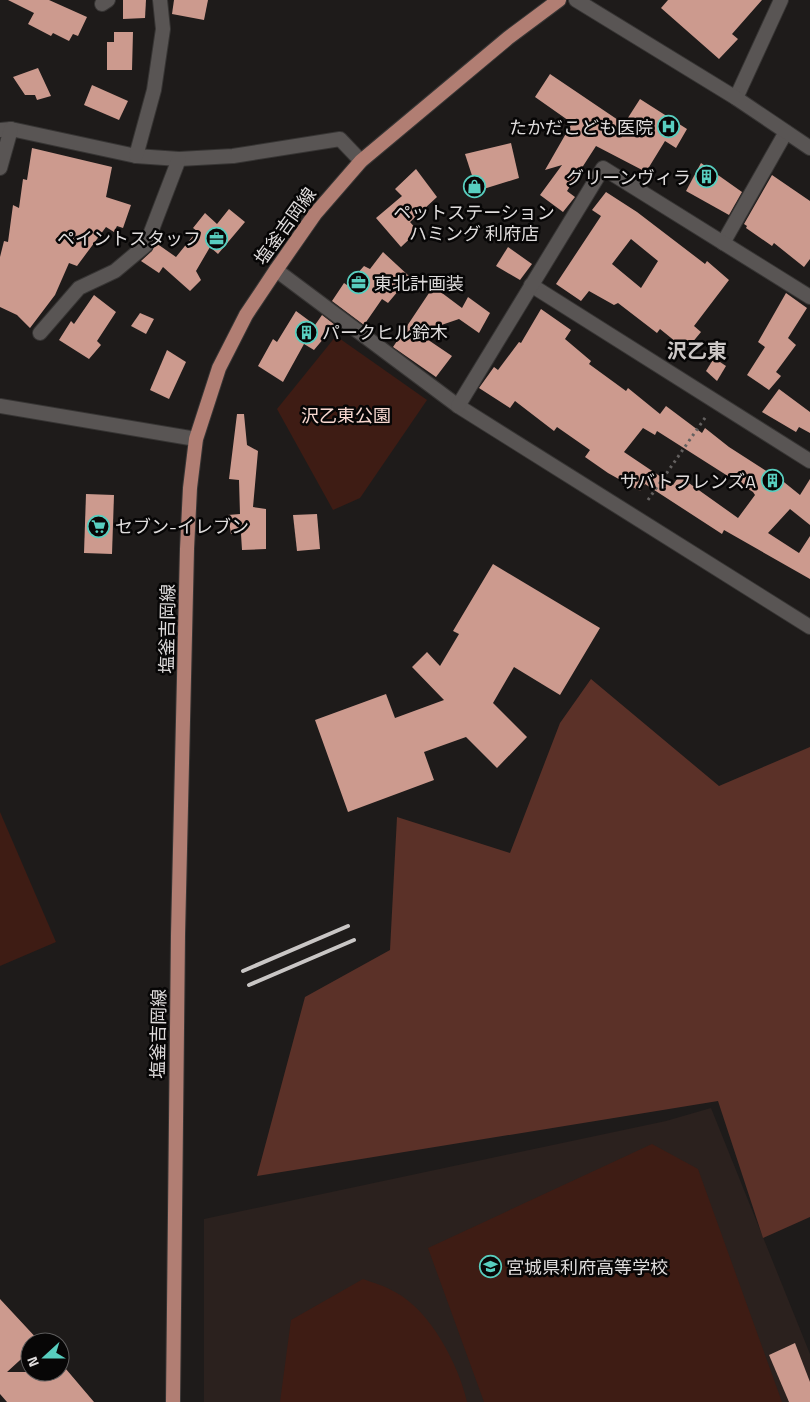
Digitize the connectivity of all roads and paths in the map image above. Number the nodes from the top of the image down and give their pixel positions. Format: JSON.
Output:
{"nodes":[{"id":1,"x":160,"y":0,"type":"edge"},
{"id":2,"x":558,"y":0,"type":"edge"},
{"id":3,"x":576,"y":0,"type":"edge"},
{"id":4,"x":781,"y":0,"type":"edge"},
{"id":5,"x":736,"y":98,"type":"junction"},
{"id":6,"x":6,"y":130,"type":"edge"},
{"id":7,"x":786,"y":132,"type":"junction"},
{"id":8,"x":810,"y":148,"type":"edge"},
{"id":9,"x":136,"y":156,"type":"junction"},
{"id":10,"x":179,"y":159,"type":"junction"},
{"id":11,"x":361,"y":161,"type":"junction"},
{"id":12,"x":0,"y":168,"type":"edge"},
{"id":13,"x":723,"y":243,"type":"junction"},
{"id":14,"x":276,"y":270,"type":"junction"},
{"id":15,"x":531,"y":286,"type":"junction"},
{"id":16,"x":810,"y":297,"type":"edge"},
{"id":17,"x":40,"y":333,"type":"dead end"},
{"id":18,"x":716,"y":402,"type":"junction"},
{"id":19,"x":0,"y":406,"type":"edge"},
{"id":20,"x":458,"y":406,"type":"junction"},
{"id":21,"x":196,"y":439,"type":"junction"},
{"id":22,"x":810,"y":461,"type":"edge"},
{"id":23,"x":648,"y":500,"type":"dead end"},
{"id":24,"x":810,"y":627,"type":"edge"},
{"id":25,"x":173,"y":1402,"type":"edge"}],
"edges":[{"from":1,"to":9,"type":"street"},
{"from":2,"to":11,"type":"main road","name":"塩釜吉岡線"},
{"from":3,"to":5,"type":"street"},
{"from":4,"to":5,"type":"street"},
{"from":5,"to":7,"type":"street"},
{"from":6,"to":9,"type":"street"},
{"from":6,"to":12,"type":"street"},
{"from":7,"to":8,"type":"street"},
{"from":7,"to":13,"type":"street"},
{"from":9,"to":10,"type":"street"},
{"from":10,"to":11,"type":"street"},
{"from":10,"to":17,"type":"street"},
{"from":11,"to":14,"type":"main road","name":"塩釜吉岡線"},
{"from":13,"to":15,"type":"street"},
{"from":13,"to":16,"type":"street"},
{"from":14,"to":20,"type":"street"},
{"from":14,"to":21,"type":"main road","name":"塩釜吉岡線"},
{"from":15,"to":18,"type":"street"},
{"from":15,"to":20,"type":"street"},
{"from":18,"to":22,"type":"street"},
{"from":18,"to":23,"type":"path"},
{"from":19,"to":21,"type":"street"},
{"from":20,"to":24,"type":"street"},
{"from":21,"to":25,"type":"main road","name":"塩釜吉岡線"}]}
